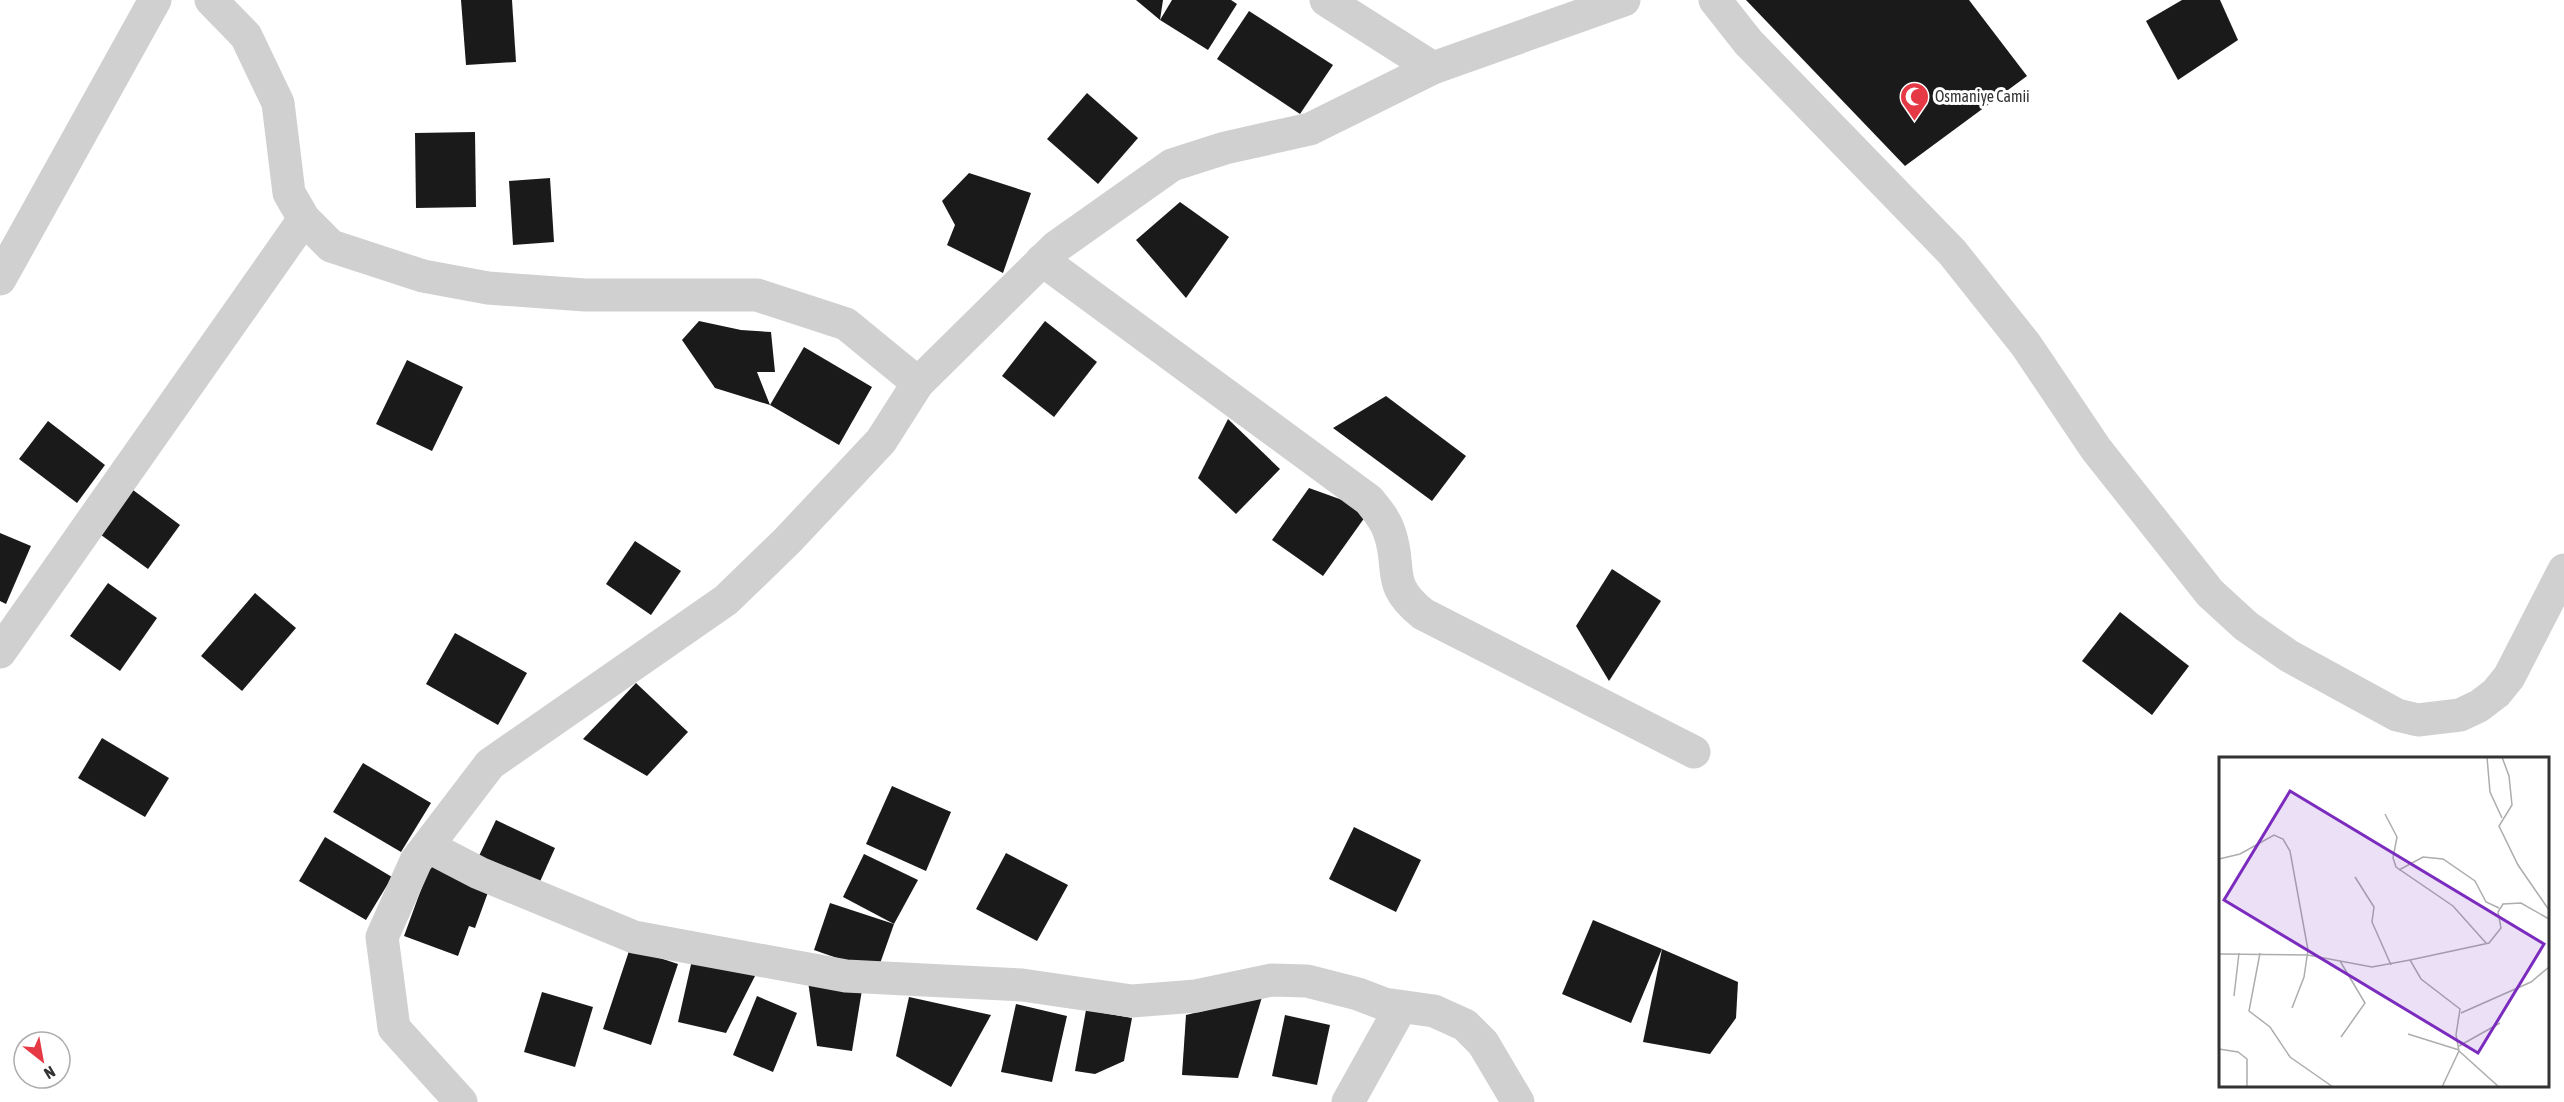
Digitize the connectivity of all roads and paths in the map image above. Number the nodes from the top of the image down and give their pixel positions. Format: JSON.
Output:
{"nodes":[{"id":1,"x":154,"y":0,"type":"edge"},
{"id":2,"x":211,"y":0,"type":"edge"},
{"id":3,"x":1326,"y":0,"type":"edge"},
{"id":4,"x":1624,"y":0,"type":"edge"},
{"id":5,"x":1715,"y":0,"type":"edge"},
{"id":6,"x":1433,"y":68,"type":"junction"},
{"id":7,"x":304,"y":219,"type":"junction"},
{"id":8,"x":1042,"y":261,"type":"junction"},
{"id":9,"x":0,"y":279,"type":"edge"},
{"id":10,"x":918,"y":383,"type":"junction"},
{"id":11,"x":2564,"y":570,"type":"edge"},
{"id":12,"x":0,"y":652,"type":"edge"},
{"id":13,"x":1694,"y":752,"type":"dead end"},
{"id":14,"x":429,"y":848,"type":"junction"},
{"id":15,"x":1401,"y":1006,"type":"junction"},
{"id":16,"x":461,"y":1102,"type":"edge"},
{"id":17,"x":1348,"y":1102,"type":"edge"},
{"id":18,"x":1518,"y":1102,"type":"edge"}],
"edges":[{"from":1,"to":9,"type":"street"},
{"from":2,"to":7,"type":"street"},
{"from":3,"to":6,"type":"street"},
{"from":4,"to":6,"type":"street"},
{"from":5,"to":11,"type":"street"},
{"from":6,"to":8,"type":"street"},
{"from":7,"to":10,"type":"street"},
{"from":7,"to":12,"type":"street"},
{"from":8,"to":10,"type":"street"},
{"from":8,"to":13,"type":"street"},
{"from":10,"to":14,"type":"street"},
{"from":14,"to":15,"type":"street"},
{"from":14,"to":16,"type":"street"},
{"from":15,"to":17,"type":"street"},
{"from":15,"to":18,"type":"street"}]}
